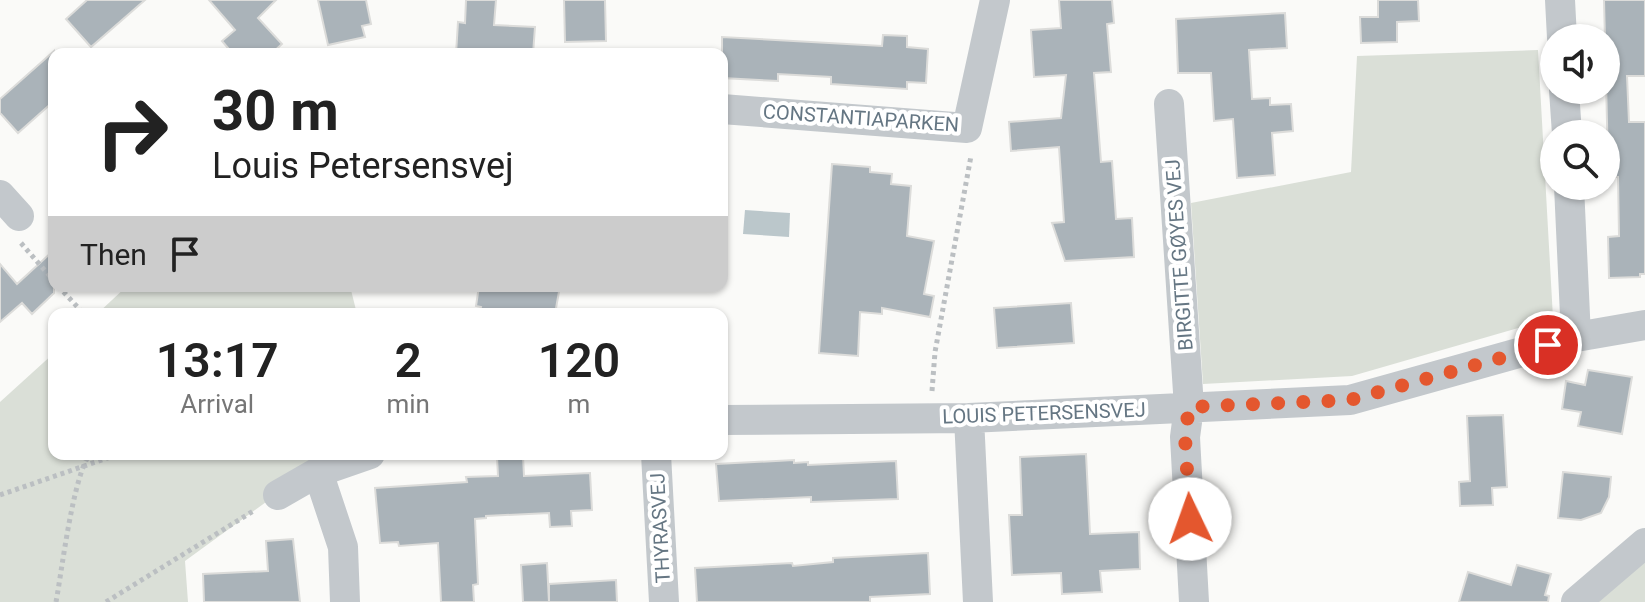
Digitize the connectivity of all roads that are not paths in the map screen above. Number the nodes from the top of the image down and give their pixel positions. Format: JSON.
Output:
{"nodes":[{"id":1,"x":995,"y":0,"type":"edge"},
{"id":2,"x":1560,"y":0,"type":"edge"},
{"id":3,"x":1561,"y":24,"type":"edge"},
{"id":4,"x":1169,"y":104,"type":"dead end"},
{"id":5,"x":728,"y":109,"type":"edge"},
{"id":6,"x":1570,"y":200,"type":"edge"},
{"id":7,"x":1645,"y":325,"type":"edge"},
{"id":8,"x":1576,"y":337,"type":"junction"},
{"id":9,"x":1189,"y":407,"type":"junction"},
{"id":10,"x":969,"y":418,"type":"junction"},
{"id":11,"x":728,"y":420,"type":"edge"},
{"id":12,"x":353,"y":460,"type":"edge"},
{"id":13,"x":656,"y":460,"type":"edge"},
{"id":14,"x":318,"y":472,"type":"junction"},
{"id":15,"x":278,"y":495,"type":"road end"},
{"id":16,"x":1645,"y":543,"type":"edge"},
{"id":17,"x":345,"y":602,"type":"edge"},
{"id":18,"x":664,"y":602,"type":"edge"},
{"id":19,"x":978,"y":602,"type":"edge"},
{"id":20,"x":1194,"y":602,"type":"edge"},
{"id":21,"x":1576,"y":602,"type":"edge"}],
"edges":[{"from":1,"to":5,"type":"street","name":"CONSTANTIAPARKEN"},
{"from":2,"to":3,"type":"street"},
{"from":4,"to":9,"type":"street","name":"BIRGITTE GØYES VEJ"},
{"from":6,"to":8,"type":"street"},
{"from":7,"to":8,"type":"street","name":"LOUIS PETERSENSVEJ"},
{"from":8,"to":9,"type":"street","name":"LOUIS PETERSENSVEJ"},
{"from":9,"to":10,"type":"street","name":"LOUIS PETERSENSVEJ"},
{"from":9,"to":20,"type":"street","name":"BIRGITTE GØYES VEJ"},
{"from":10,"to":11,"type":"street","name":"LOUIS PETERSENSVEJ"},
{"from":10,"to":19,"type":"street"},
{"from":12,"to":14,"type":"street"},
{"from":13,"to":18,"type":"street","name":"THYRASVEJ"},
{"from":14,"to":15,"type":"street"},
{"from":14,"to":17,"type":"street"},
{"from":16,"to":21,"type":"street"}]}
